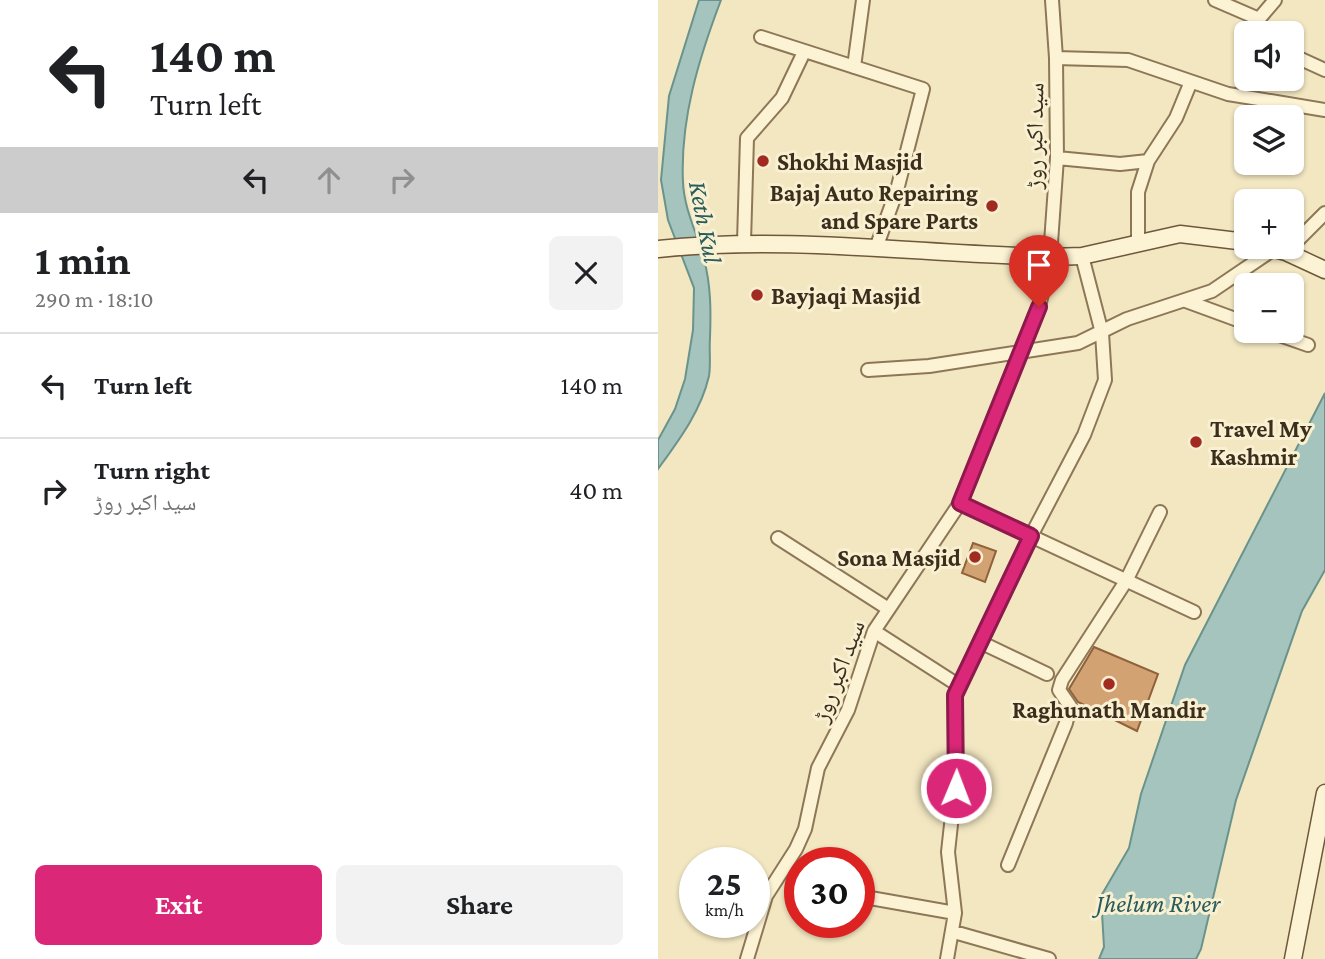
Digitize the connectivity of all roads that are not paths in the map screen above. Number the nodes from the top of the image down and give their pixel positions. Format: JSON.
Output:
{"nodes":[{"id":1,"x":863,"y":0,"type":"edge"},
{"id":2,"x":1052,"y":0,"type":"edge"},
{"id":3,"x":1215,"y":0,"type":"edge"},
{"id":4,"x":1275,"y":0,"type":"edge"},
{"id":5,"x":1259,"y":19,"type":"joint"},
{"id":6,"x":761,"y":37,"type":"dead end"},
{"id":7,"x":804,"y":52,"type":"junction"},
{"id":8,"x":1056,"y":58,"type":"junction"},
{"id":9,"x":1304,"y":60,"type":"edge"},
{"id":10,"x":854,"y":67,"type":"junction"},
{"id":11,"x":1325,"y":70,"type":"edge"},
{"id":12,"x":1191,"y":84,"type":"junction"},
{"id":13,"x":1325,"y":110,"type":"edge"},
{"id":14,"x":1057,"y":158,"type":"junction"},
{"id":15,"x":1148,"y":161,"type":"junction"},
{"id":16,"x":1325,"y":213,"type":"edge"},
{"id":17,"x":1304,"y":228,"type":"edge"},
{"id":18,"x":1234,"y":241,"type":"edge"},
{"id":19,"x":737,"y":243,"type":"junction"},
{"id":20,"x":1138,"y":243,"type":"junction"},
{"id":21,"x":662,"y":248,"type":"edge"},
{"id":22,"x":876,"y":248,"type":"junction"},
{"id":23,"x":1082,"y":256,"type":"junction"},
{"id":24,"x":1050,"y":257,"type":"junction"},
{"id":25,"x":1260,"y":259,"type":"edge"},
{"id":26,"x":1299,"y":259,"type":"edge"},
{"id":27,"x":1325,"y":270,"type":"edge"},
{"id":28,"x":1186,"y":301,"type":"junction"},
{"id":29,"x":1234,"y":319,"type":"edge"},
{"id":30,"x":1102,"y":333,"type":"junction"},
{"id":31,"x":1302,"y":343,"type":"edge"},
{"id":32,"x":1308,"y":345,"type":"dead end"},
{"id":33,"x":1021,"y":351,"type":"junction"},
{"id":34,"x":868,"y":370,"type":"dead end"},
{"id":35,"x":960,"y":503,"type":"junction"},
{"id":36,"x":1160,"y":512,"type":"dead end"},
{"id":37,"x":1031,"y":536,"type":"junction"},
{"id":38,"x":778,"y":537,"type":"dead end"},
{"id":39,"x":1126,"y":581,"type":"junction"},
{"id":40,"x":887,"y":608,"type":"junction"},
{"id":41,"x":1194,"y":612,"type":"dead end"},
{"id":42,"x":874,"y":631,"type":"junction"},
{"id":43,"x":980,"y":642,"type":"junction"},
{"id":44,"x":1047,"y":674,"type":"dead end"},
{"id":45,"x":958,"y":685,"type":"junction"},
{"id":46,"x":1325,"y":793,"type":"edge"},
{"id":47,"x":1008,"y":865,"type":"dead end"},
{"id":48,"x":875,"y":899,"type":"edge"},
{"id":49,"x":955,"y":913,"type":"junction"},
{"id":50,"x":954,"y":932,"type":"junction"},
{"id":51,"x":747,"y":959,"type":"edge"},
{"id":52,"x":947,"y":959,"type":"edge"},
{"id":53,"x":1049,"y":959,"type":"edge"},
{"id":54,"x":1293,"y":959,"type":"edge"}],
"edges":[{"from":1,"to":10,"type":"street"},
{"from":2,"to":8,"type":"street","name":"سید اکبر روڑ"},
{"from":3,"to":5,"type":"street"},
{"from":4,"to":5,"type":"street"},
{"from":6,"to":7,"type":"street"},
{"from":7,"to":10,"type":"street"},
{"from":7,"to":19,"type":"street"},
{"from":8,"to":12,"type":"street"},
{"from":8,"to":14,"type":"street","name":"سید اکبر روڑ"},
{"from":9,"to":11,"type":"street"},
{"from":10,"to":22,"type":"street"},
{"from":12,"to":13,"type":"street"},
{"from":12,"to":15,"type":"street"},
{"from":14,"to":15,"type":"street"},
{"from":14,"to":24,"type":"street","name":"سید اکبر روڑ"},
{"from":15,"to":20,"type":"street"},
{"from":16,"to":17,"type":"street"},
{"from":18,"to":20,"type":"street"},
{"from":19,"to":21,"type":"street"},
{"from":19,"to":22,"type":"street"},
{"from":20,"to":23,"type":"street"},
{"from":22,"to":24,"type":"street"},
{"from":23,"to":24,"type":"street"},
{"from":23,"to":30,"type":"street"},
{"from":24,"to":33,"type":"street","name":"سید اکبر روڑ"},
{"from":25,"to":28,"type":"street"},
{"from":26,"to":27,"type":"street"},
{"from":28,"to":29,"type":"street"},
{"from":28,"to":30,"type":"street"},
{"from":30,"to":33,"type":"street"},
{"from":30,"to":37,"type":"street"},
{"from":31,"to":32,"type":"street"},
{"from":33,"to":34,"type":"street"},
{"from":33,"to":35,"type":"street","name":"سید اکبر روڑ"},
{"from":35,"to":37,"type":"street"},
{"from":35,"to":40,"type":"street","name":"سید اکبر روڑ"},
{"from":36,"to":39,"type":"street"},
{"from":37,"to":39,"type":"street"},
{"from":37,"to":43,"type":"street"},
{"from":38,"to":40,"type":"street"},
{"from":39,"to":41,"type":"street"},
{"from":39,"to":47,"type":"street"},
{"from":40,"to":42,"type":"street","name":"سید اکبر روڑ"},
{"from":42,"to":45,"type":"street"},
{"from":42,"to":51,"type":"street","name":"سید اکبر روڑ"},
{"from":43,"to":44,"type":"street"},
{"from":43,"to":45,"type":"street"},
{"from":45,"to":49,"type":"street"},
{"from":46,"to":54,"type":"street"},
{"from":48,"to":49,"type":"street"},
{"from":49,"to":50,"type":"street"},
{"from":50,"to":52,"type":"street"},
{"from":50,"to":53,"type":"street"}]}
